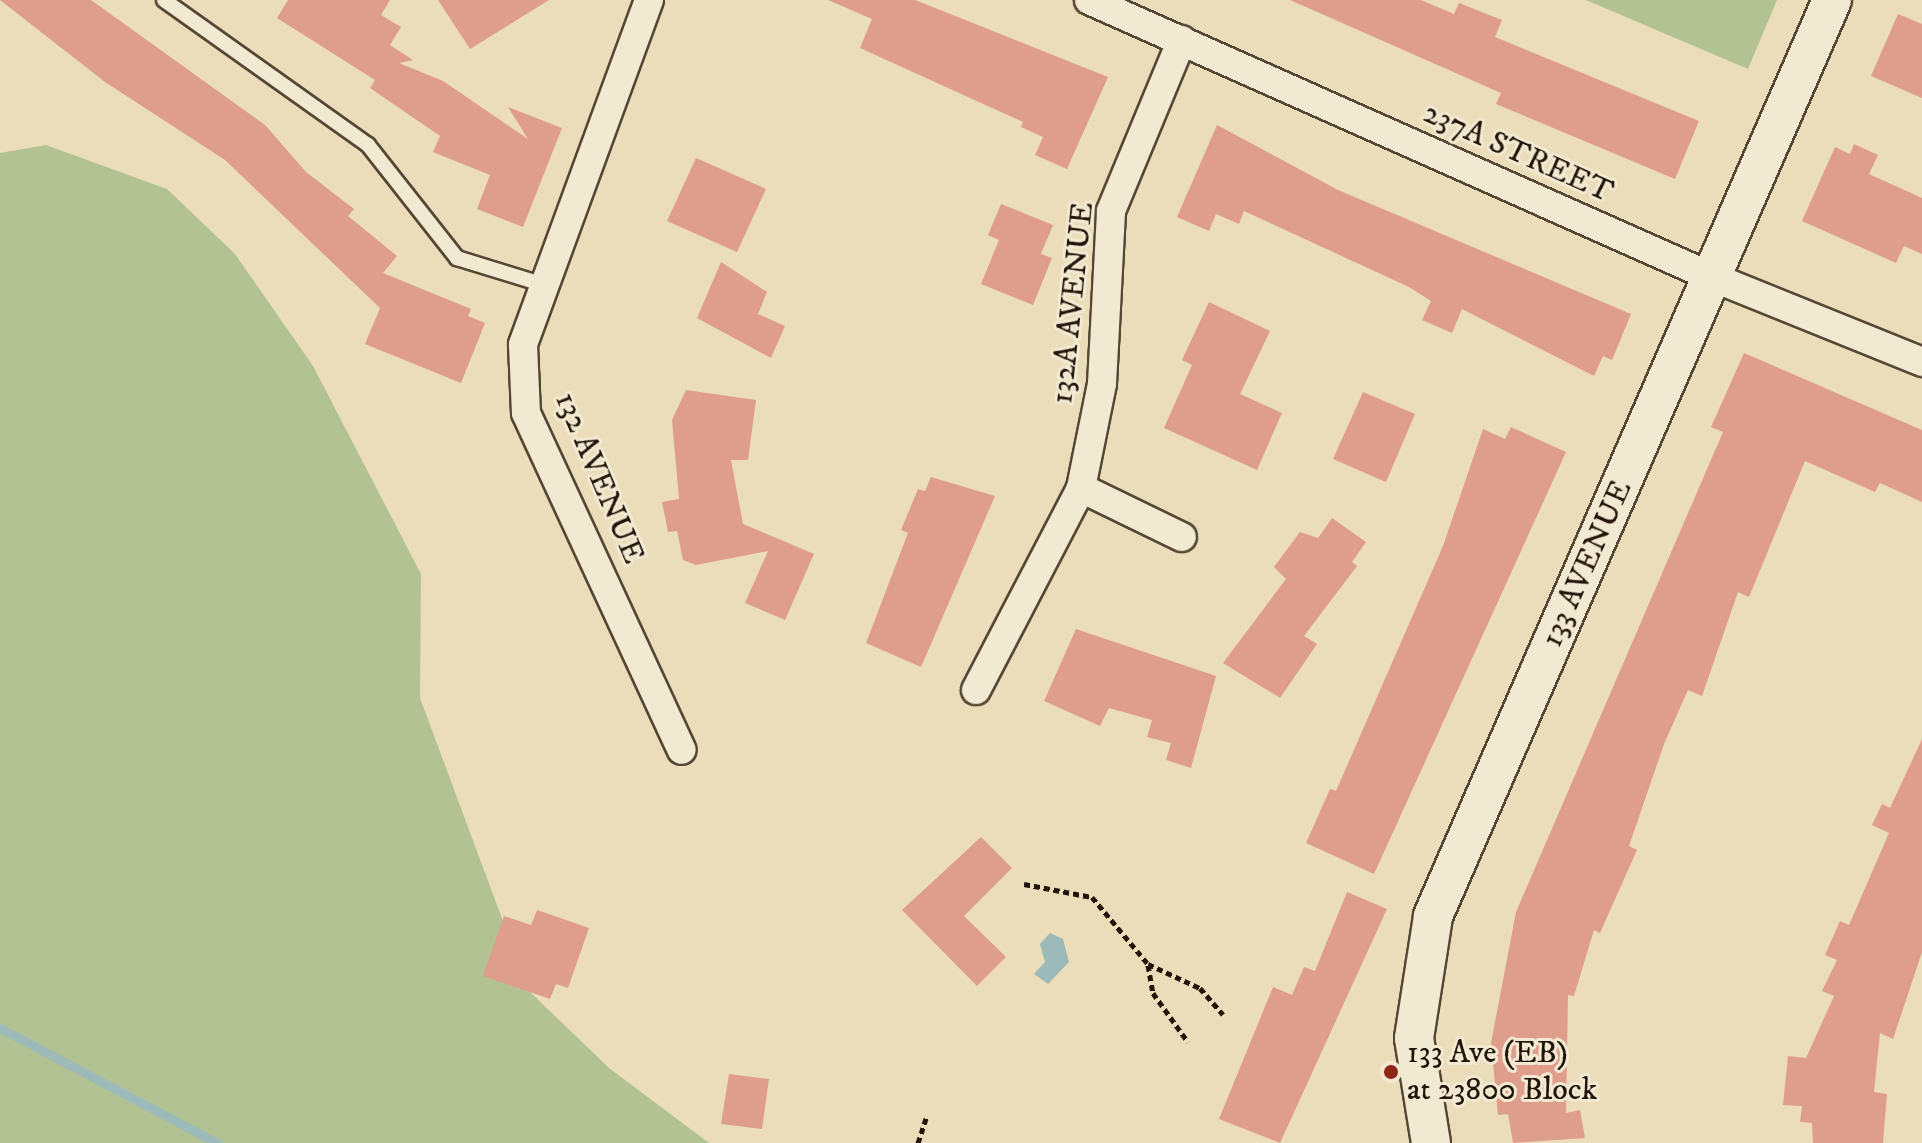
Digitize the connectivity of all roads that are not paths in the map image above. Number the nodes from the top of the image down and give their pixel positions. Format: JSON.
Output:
{"nodes":[{"id":1,"x":164,"y":0,"type":"edge"},
{"id":2,"x":649,"y":0,"type":"edge"},
{"id":3,"x":1089,"y":0,"type":"edge"},
{"id":4,"x":1832,"y":0,"type":"edge"},
{"id":5,"x":1182,"y":40,"type":"junction"},
{"id":6,"x":1712,"y":277,"type":"junction"},
{"id":7,"x":545,"y":285,"type":"junction"},
{"id":8,"x":1922,"y":362,"type":"edge"},
{"id":9,"x":1081,"y":488,"type":"junction"},
{"id":10,"x":1182,"y":537,"type":"dead end"},
{"id":11,"x":976,"y":690,"type":"dead end"},
{"id":12,"x":682,"y":750,"type":"dead end"},
{"id":13,"x":1431,"y":1143,"type":"edge"}],
"edges":[{"from":1,"to":7,"type":"lane"},
{"from":2,"to":7,"type":"street","name":"132 AVENUE"},
{"from":3,"to":5,"type":"street","name":"237A STREET"},
{"from":4,"to":6,"type":"street","name":"133 AVENUE"},
{"from":5,"to":6,"type":"street","name":"237A STREET"},
{"from":5,"to":9,"type":"street","name":"132A AVENUE"},
{"from":6,"to":8,"type":"street","name":"237A STREET"},
{"from":6,"to":13,"type":"street","name":"133 AVENUE"},
{"from":7,"to":12,"type":"street","name":"132 AVENUE"},
{"from":9,"to":10,"type":"street"},
{"from":9,"to":11,"type":"street","name":"132A AVENUE"}]}
